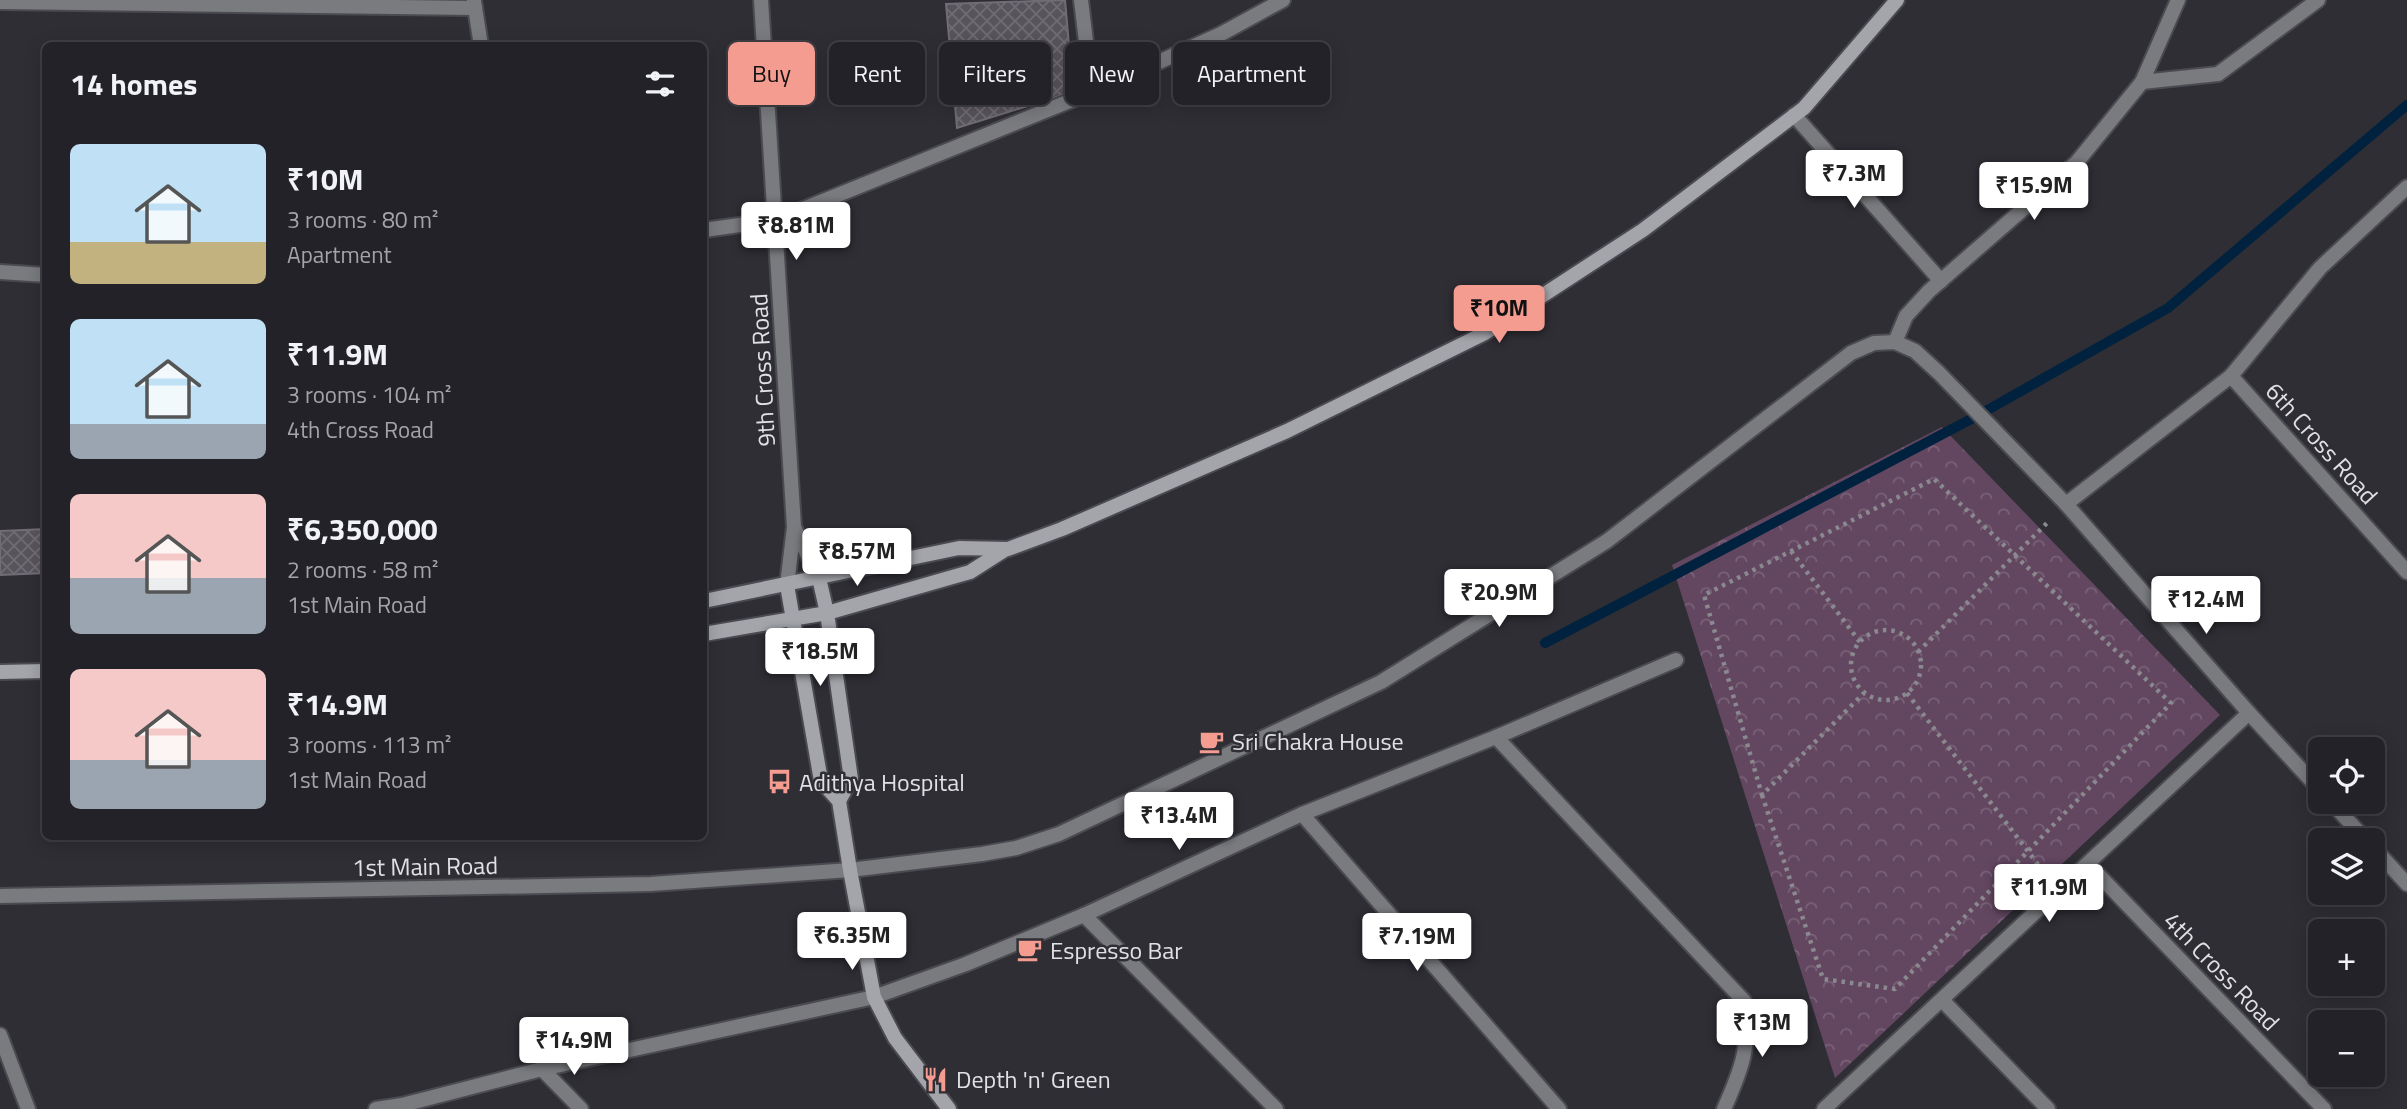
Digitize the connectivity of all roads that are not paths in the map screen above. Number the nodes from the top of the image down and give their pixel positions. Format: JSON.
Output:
{"nodes":[{"id":1,"x":761,"y":0,"type":"edge"},
{"id":2,"x":1080,"y":0,"type":"edge"},
{"id":3,"x":1283,"y":0,"type":"edge"},
{"id":4,"x":1897,"y":0,"type":"edge"},
{"id":5,"x":2178,"y":0,"type":"edge"},
{"id":6,"x":2318,"y":0,"type":"edge"},
{"id":7,"x":0,"y":2,"type":"edge"},
{"id":8,"x":475,"y":4,"type":"edge"},
{"id":9,"x":480,"y":42,"type":"edge"},
{"id":10,"x":1085,"y":42,"type":"edge"},
{"id":11,"x":1159,"y":62,"type":"edge"},
{"id":12,"x":2143,"y":82,"type":"junction"},
{"id":13,"x":1065,"y":103,"type":"edge"},
{"id":14,"x":1794,"y":115,"type":"junction"},
{"id":15,"x":2407,"y":187,"type":"edge"},
{"id":16,"x":776,"y":220,"type":"junction"},
{"id":17,"x":707,"y":230,"type":"edge"},
{"id":18,"x":0,"y":272,"type":"edge"},
{"id":19,"x":42,"y":275,"type":"edge"},
{"id":20,"x":1941,"y":281,"type":"junction"},
{"id":21,"x":1895,"y":342,"type":"junction"},
{"id":22,"x":2231,"y":376,"type":"junction"},
{"id":23,"x":2066,"y":504,"type":"junction"},
{"id":24,"x":794,"y":527,"type":"junction"},
{"id":25,"x":1008,"y":549,"type":"junction"},
{"id":26,"x":2407,"y":572,"type":"edge"},
{"id":27,"x":819,"y":578,"type":"junction"},
{"id":28,"x":787,"y":585,"type":"junction"},
{"id":29,"x":707,"y":600,"type":"edge"},
{"id":30,"x":827,"y":613,"type":"junction"},
{"id":31,"x":795,"y":619,"type":"junction"},
{"id":32,"x":707,"y":634,"type":"edge"},
{"id":33,"x":1676,"y":660,"type":"dead end"},
{"id":34,"x":42,"y":671,"type":"edge"},
{"id":35,"x":0,"y":672,"type":"edge"},
{"id":36,"x":2249,"y":713,"type":"junction"},
{"id":37,"x":1496,"y":737,"type":"junction"},
{"id":38,"x":2308,"y":777,"type":"edge"},
{"id":39,"x":839,"y":801,"type":"junction"},
{"id":40,"x":1302,"y":814,"type":"junction"},
{"id":41,"x":2342,"y":814,"type":"edge"},
{"id":42,"x":2355,"y":828,"type":"edge"},
{"id":43,"x":2385,"y":860,"type":"edge"},
{"id":44,"x":2088,"y":864,"type":"junction"},
{"id":45,"x":850,"y":870,"type":"junction"},
{"id":46,"x":2407,"y":884,"type":"edge"},
{"id":47,"x":0,"y":896,"type":"edge"},
{"id":48,"x":1084,"y":915,"type":"junction"},
{"id":49,"x":874,"y":997,"type":"junction"},
{"id":50,"x":1942,"y":1000,"type":"junction"},
{"id":51,"x":0,"y":1035,"type":"edge"},
{"id":52,"x":542,"y":1069,"type":"junction"},
{"id":53,"x":28,"y":1109,"type":"edge"},
{"id":54,"x":376,"y":1109,"type":"edge"},
{"id":55,"x":581,"y":1109,"type":"edge"},
{"id":56,"x":949,"y":1109,"type":"edge"},
{"id":57,"x":1276,"y":1109,"type":"edge"},
{"id":58,"x":1559,"y":1109,"type":"edge"},
{"id":59,"x":1724,"y":1109,"type":"edge"},
{"id":60,"x":1824,"y":1109,"type":"edge"},
{"id":61,"x":2048,"y":1109,"type":"edge"},
{"id":62,"x":2324,"y":1109,"type":"edge"}],
"edges":[{"from":1,"to":16,"type":"street","name":"9th Cross Road"},
{"from":2,"to":10,"type":"street"},
{"from":3,"to":11,"type":"street"},
{"from":4,"to":14,"type":"main road"},
{"from":5,"to":12,"type":"street"},
{"from":6,"to":12,"type":"street"},
{"from":7,"to":8,"type":"street"},
{"from":8,"to":9,"type":"street"},
{"from":12,"to":20,"type":"street"},
{"from":13,"to":16,"type":"street"},
{"from":14,"to":20,"type":"street"},
{"from":14,"to":25,"type":"main road"},
{"from":15,"to":22,"type":"street"},
{"from":16,"to":17,"type":"street"},
{"from":16,"to":24,"type":"street","name":"9th Cross Road"},
{"from":18,"to":19,"type":"street"},
{"from":20,"to":21,"type":"street"},
{"from":21,"to":23,"type":"street"},
{"from":21,"to":45,"type":"street","name":"1st Main Road"},
{"from":22,"to":23,"type":"street"},
{"from":22,"to":26,"type":"street","name":"6th Cross Road"},
{"from":23,"to":36,"type":"street"},
{"from":24,"to":27,"type":"street"},
{"from":24,"to":28,"type":"street"},
{"from":25,"to":27,"type":"main road"},
{"from":25,"to":30,"type":"main road"},
{"from":27,"to":28,"type":"main road"},
{"from":27,"to":30,"type":"main road"},
{"from":28,"to":29,"type":"main road"},
{"from":28,"to":31,"type":"main road"},
{"from":30,"to":31,"type":"main road"},
{"from":30,"to":39,"type":"main road"},
{"from":31,"to":32,"type":"main road"},
{"from":31,"to":39,"type":"main road"},
{"from":33,"to":37,"type":"street"},
{"from":34,"to":35,"type":"main road"},
{"from":36,"to":38,"type":"street"},
{"from":36,"to":44,"type":"street"},
{"from":37,"to":40,"type":"street"},
{"from":37,"to":59,"type":"street"},
{"from":39,"to":45,"type":"main road"},
{"from":40,"to":48,"type":"street"},
{"from":40,"to":58,"type":"street"},
{"from":41,"to":42,"type":"street"},
{"from":43,"to":46,"type":"street"},
{"from":44,"to":50,"type":"street"},
{"from":44,"to":62,"type":"street","name":"4th Cross Road"},
{"from":45,"to":47,"type":"street","name":"1st Main Road"},
{"from":45,"to":49,"type":"main road"},
{"from":48,"to":49,"type":"street"},
{"from":48,"to":57,"type":"street"},
{"from":49,"to":52,"type":"street"},
{"from":49,"to":56,"type":"main road"},
{"from":50,"to":60,"type":"street"},
{"from":50,"to":61,"type":"street"},
{"from":51,"to":53,"type":"street"},
{"from":52,"to":54,"type":"street"},
{"from":52,"to":55,"type":"street"}]}
